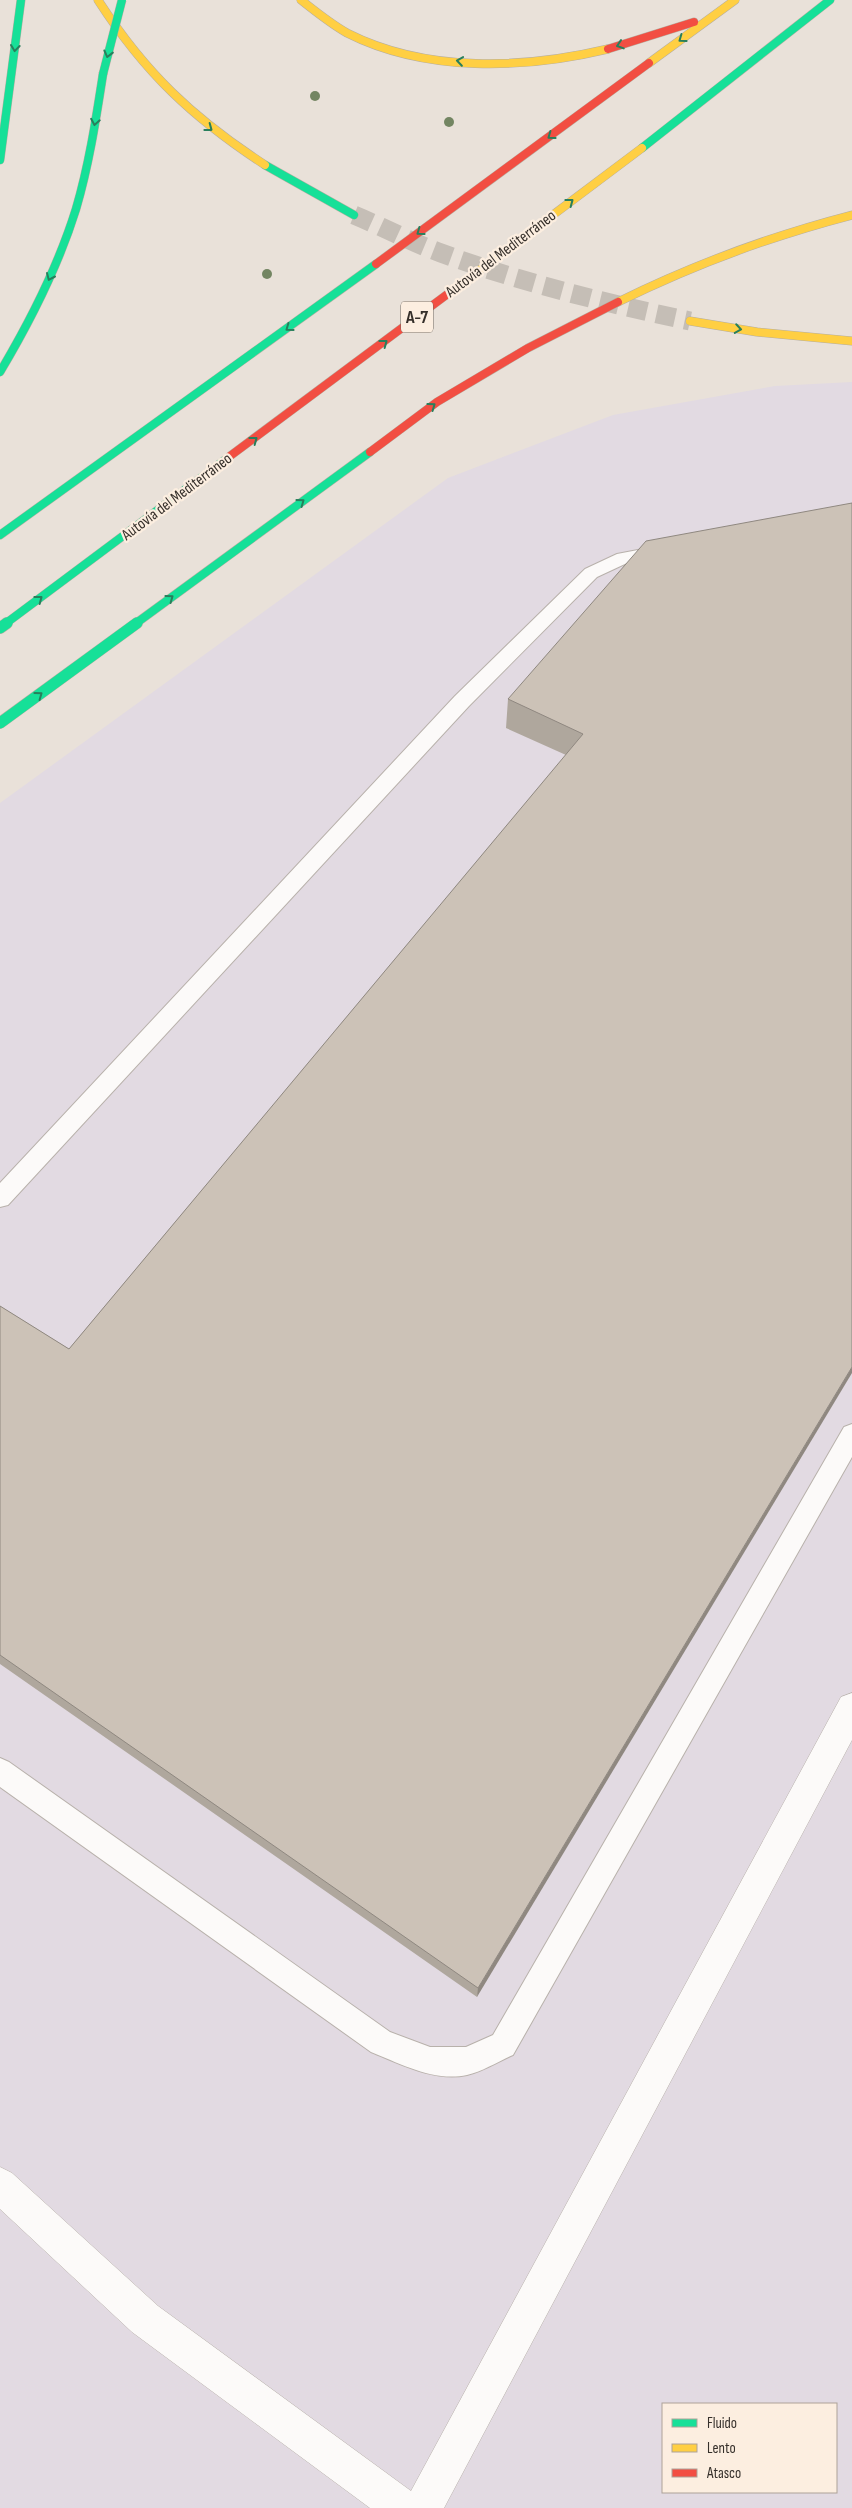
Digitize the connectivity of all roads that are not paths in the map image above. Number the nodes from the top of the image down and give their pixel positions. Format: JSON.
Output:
{"nodes":[{"id":1,"x":21,"y":0,"type":"edge"},
{"id":2,"x":98,"y":0,"type":"edge"},
{"id":3,"x":122,"y":0,"type":"edge"},
{"id":4,"x":301,"y":0,"type":"edge"},
{"id":5,"x":736,"y":0,"type":"edge"},
{"id":6,"x":830,"y":0,"type":"edge"},
{"id":7,"x":716,"y":14,"type":"junction"},
{"id":8,"x":0,"y":160,"type":"edge"},
{"id":9,"x":354,"y":215,"type":"tunnel mouth"},
{"id":10,"x":852,"y":215,"type":"edge"},
{"id":11,"x":690,"y":321,"type":"tunnel mouth"},
{"id":12,"x":852,"y":341,"type":"edge"},
{"id":13,"x":0,"y":372,"type":"edge"},
{"id":14,"x":0,"y":535,"type":"edge"},
{"id":15,"x":680,"y":548,"type":"edge"},
{"id":16,"x":0,"y":628,"type":"edge"},
{"id":17,"x":0,"y":724,"type":"edge"},
{"id":18,"x":0,"y":1198,"type":"edge"},
{"id":19,"x":852,"y":1436,"type":"edge"},
{"id":20,"x":852,"y":1708,"type":"edge"},
{"id":21,"x":0,"y":1771,"type":"edge"},
{"id":22,"x":0,"y":2186,"type":"edge"},
{"id":23,"x":402,"y":2508,"type":"edge"},
{"id":24,"x":423,"y":2508,"type":"edge"}],
"edges":[{"from":1,"to":8,"type":"highway","one_way":true},
{"from":2,"to":9,"type":"highway","one_way":true},
{"from":3,"to":13,"type":"highway","one_way":true,"bridge":true},
{"from":7,"to":4,"type":"highway","one_way":true},
{"from":5,"to":7,"type":"highway"},
{"from":16,"to":6,"type":"highway","name":"Autovía del Mediterráneo","number":"A-7","one_way":true},
{"from":7,"to":14,"type":"highway","one_way":true},
{"from":17,"to":10,"type":"highway","one_way":true},
{"from":11,"to":12,"type":"highway","one_way":true},
{"from":15,"to":18,"type":"lane"},
{"from":19,"to":21,"type":"lane"},
{"from":20,"to":24,"type":"street"},
{"from":22,"to":23,"type":"street"}]}
